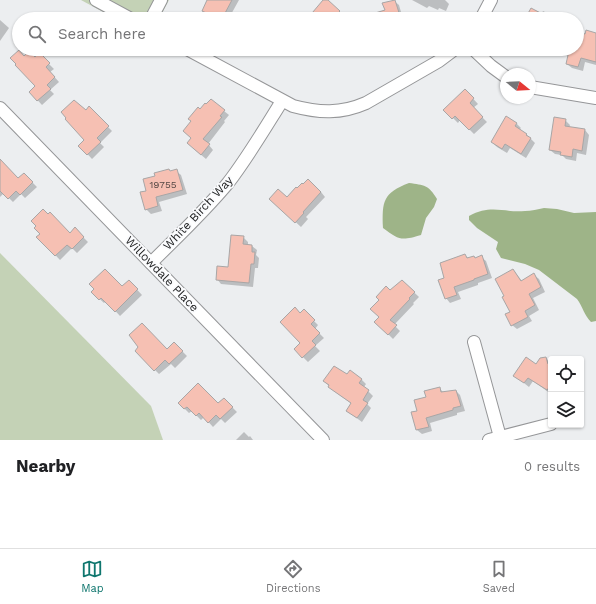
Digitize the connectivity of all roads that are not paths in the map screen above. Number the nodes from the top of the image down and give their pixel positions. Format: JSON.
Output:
{"nodes":[{"id":1,"x":96,"y":0,"type":"edge"},
{"id":2,"x":161,"y":0,"type":"edge"},
{"id":3,"x":491,"y":0,"type":"edge"},
{"id":4,"x":118,"y":12,"type":"edge"},
{"id":5,"x":155,"y":12,"type":"edge"},
{"id":6,"x":485,"y":12,"type":"edge"},
{"id":7,"x":200,"y":56,"type":"edge"},
{"id":8,"x":446,"y":56,"type":"edge"},
{"id":9,"x":480,"y":56,"type":"edge"},
{"id":10,"x":500,"y":73,"type":"edge"},
{"id":11,"x":536,"y":88,"type":"edge"},
{"id":12,"x":596,"y":98,"type":"edge"},
{"id":13,"x":282,"y":101,"type":"junction"},
{"id":14,"x":0,"y":108,"type":"edge"},
{"id":15,"x":151,"y":263,"type":"junction"},
{"id":16,"x":474,"y":342,"type":"dead end"},
{"id":17,"x":548,"y":425,"type":"edge"},
{"id":18,"x":494,"y":438,"type":"edge"},
{"id":19,"x":323,"y":440,"type":"edge"}],
"edges":[{"from":1,"to":4,"type":"street"},
{"from":2,"to":5,"type":"street"},
{"from":3,"to":6,"type":"street"},
{"from":7,"to":13,"type":"street"},
{"from":8,"to":13,"type":"street"},
{"from":9,"to":10,"type":"street"},
{"from":11,"to":12,"type":"street"},
{"from":13,"to":15,"type":"street","name":"White Birch Way"},
{"from":14,"to":15,"type":"street","name":"Willowdale Place"},
{"from":15,"to":19,"type":"street","name":"Willowdale Place"},
{"from":16,"to":18,"type":"street"},
{"from":17,"to":18,"type":"street"}]}
